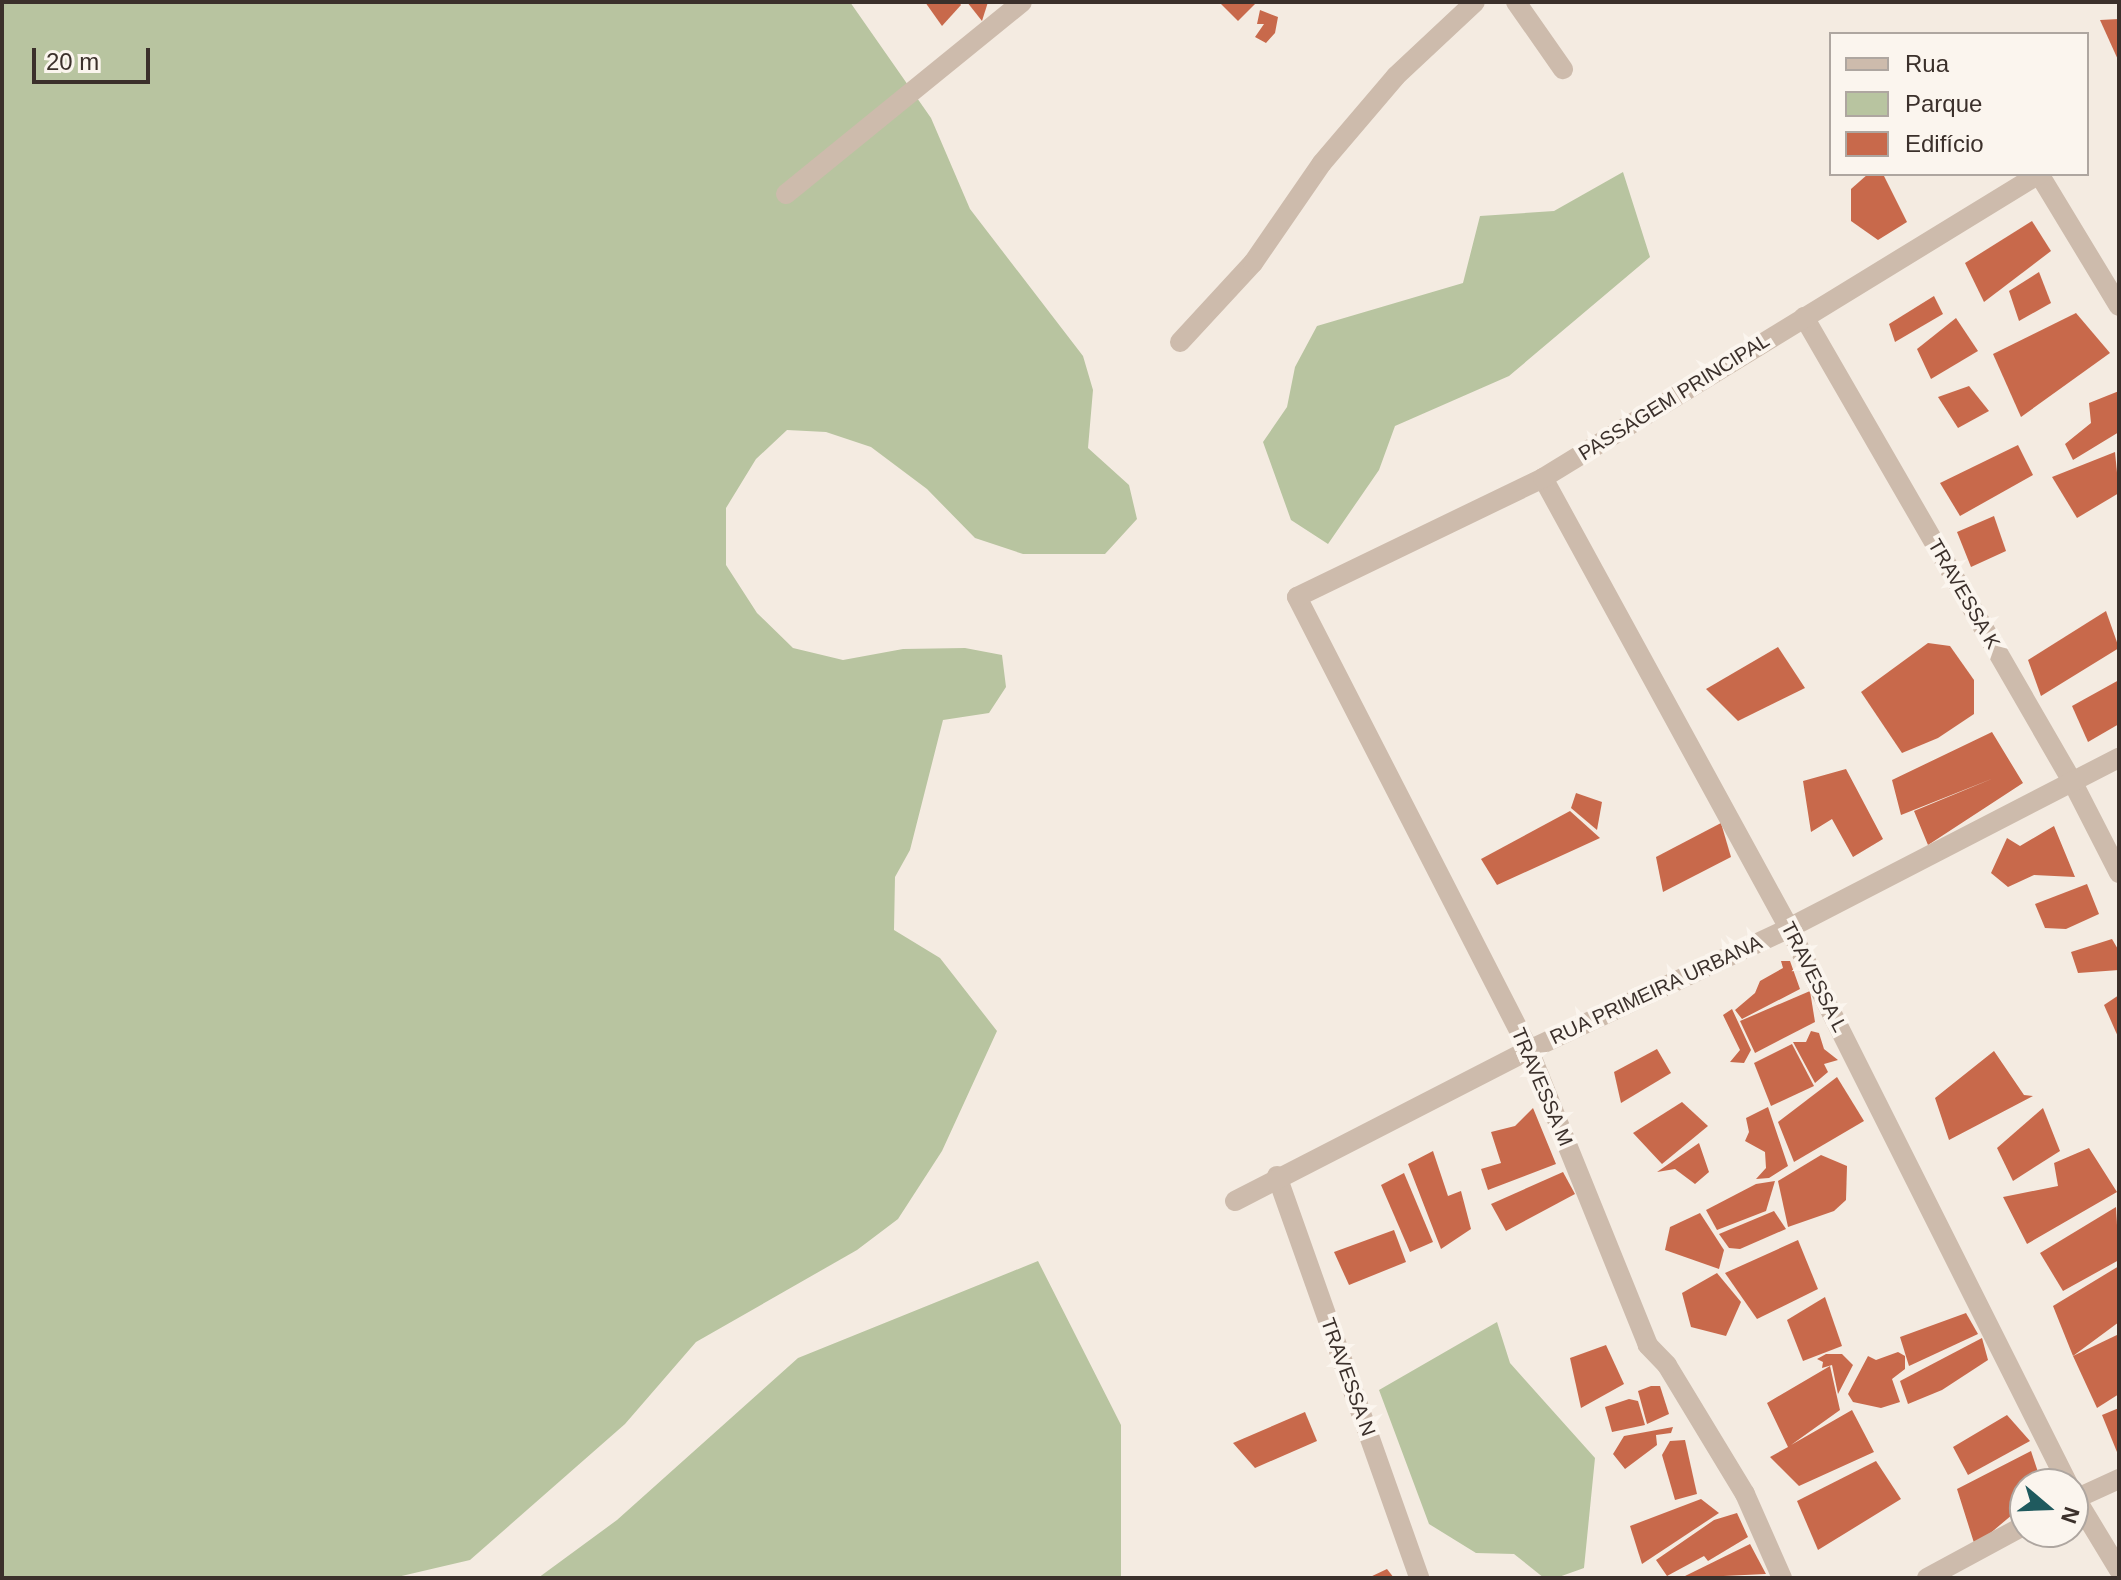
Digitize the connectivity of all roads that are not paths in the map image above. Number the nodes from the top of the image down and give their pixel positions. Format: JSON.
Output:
{"nodes":[{"id":1,"x":1022,"y":2,"type":"edge"},
{"id":2,"x":1475,"y":2,"type":"edge"},
{"id":3,"x":1516,"y":2,"type":"edge"},
{"id":4,"x":1563,"y":69,"type":"dead end"},
{"id":5,"x":2036,"y":176,"type":"edge"},
{"id":6,"x":2040,"y":176,"type":"edge"},
{"id":7,"x":786,"y":194,"type":"dead end"},
{"id":8,"x":2119,"y":306,"type":"edge"},
{"id":9,"x":1804,"y":317,"type":"junction"},
{"id":10,"x":1180,"y":342,"type":"dead end"},
{"id":11,"x":1543,"y":478,"type":"junction"},
{"id":12,"x":1297,"y":597,"type":"joint"},
{"id":13,"x":2119,"y":758,"type":"edge"},
{"id":14,"x":2073,"y":783,"type":"junction"},
{"id":15,"x":2119,"y":873,"type":"edge"},
{"id":16,"x":1789,"y":928,"type":"junction"},
{"id":17,"x":1529,"y":1050,"type":"junction"},
{"id":18,"x":1277,"y":1176,"type":"junction"},
{"id":19,"x":1235,"y":1201,"type":"dead end"},
{"id":20,"x":2059,"y":1468,"type":"edge"},
{"id":21,"x":2119,"y":1479,"type":"edge"},
{"id":22,"x":2089,"y":1489,"type":"edge"},
{"id":23,"x":2089,"y":1521,"type":"edge"},
{"id":24,"x":2009,"y":1534,"type":"edge"},
{"id":25,"x":2119,"y":1570,"type":"edge"},
{"id":26,"x":1419,"y":1578,"type":"edge"},
{"id":27,"x":1782,"y":1578,"type":"edge"},
{"id":28,"x":1927,"y":1578,"type":"edge"}],
"edges":[{"from":1,"to":7,"type":"street"},
{"from":2,"to":10,"type":"street"},
{"from":3,"to":4,"type":"street"},
{"from":5,"to":9,"type":"street","name":"PASSAGEM PRINCIPAL"},
{"from":6,"to":8,"type":"street"},
{"from":9,"to":11,"type":"street","name":"PASSAGEM PRINCIPAL"},
{"from":9,"to":14,"type":"street","name":"TRAVESSA K"},
{"from":11,"to":12,"type":"street","name":"PASSAGEM PRINCIPAL"},
{"from":11,"to":16,"type":"street","name":"TRAVESSA L"},
{"from":12,"to":17,"type":"street","name":"TRAVESSA M"},
{"from":13,"to":14,"type":"street","name":"RUA PRIMEIRA URBANA"},
{"from":14,"to":15,"type":"street","name":"TRAVESSA K"},
{"from":14,"to":16,"type":"street","name":"RUA PRIMEIRA URBANA"},
{"from":16,"to":17,"type":"street","name":"RUA PRIMEIRA URBANA"},
{"from":16,"to":20,"type":"street","name":"TRAVESSA L"},
{"from":17,"to":18,"type":"street","name":"RUA PRIMEIRA URBANA"},
{"from":17,"to":27,"type":"street","name":"TRAVESSA M"},
{"from":18,"to":19,"type":"street","name":"RUA PRIMEIRA URBANA"},
{"from":18,"to":26,"type":"street","name":"TRAVESSA N"},
{"from":21,"to":22,"type":"street"},
{"from":23,"to":25,"type":"street","name":"TRAVESSA L"},
{"from":24,"to":28,"type":"street"}]}
